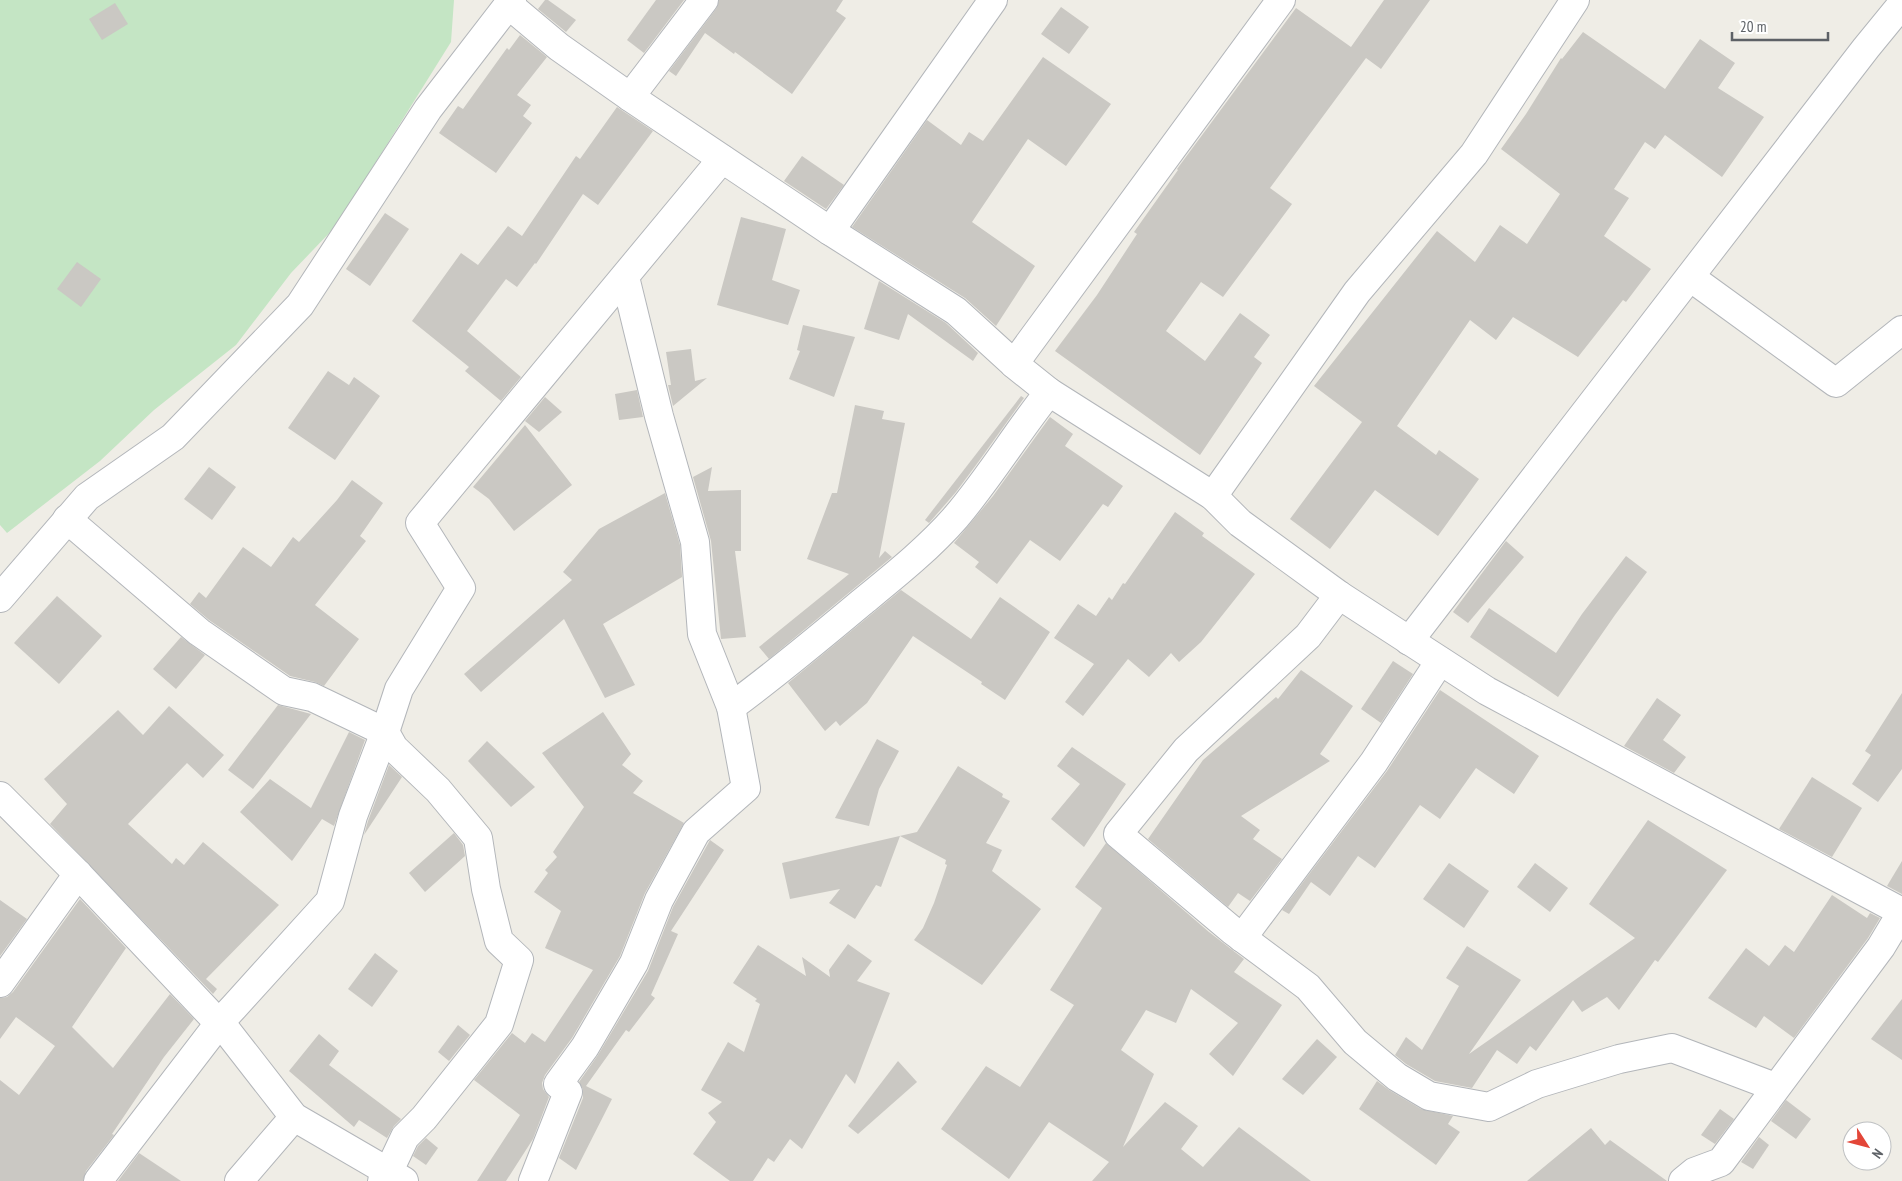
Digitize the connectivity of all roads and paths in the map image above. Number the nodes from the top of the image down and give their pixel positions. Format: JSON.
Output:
{"nodes":[{"id":1,"x":704,"y":0,"type":"edge"},
{"id":2,"x":993,"y":0,"type":"edge"},
{"id":3,"x":1281,"y":0,"type":"edge"},
{"id":4,"x":1575,"y":0,"type":"edge"},
{"id":5,"x":511,"y":3,"type":"edge"},
{"id":6,"x":1902,"y":4,"type":"edge"},
{"id":7,"x":630,"y":97,"type":"junction"},
{"id":8,"x":722,"y":159,"type":"junction"},
{"id":9,"x":830,"y":231,"type":"junction"},
{"id":10,"x":625,"y":277,"type":"junction"},
{"id":11,"x":1690,"y":277,"type":"junction"},
{"id":12,"x":1902,"y":330,"type":"edge"},
{"id":13,"x":1014,"y":364,"type":"junction"},
{"id":14,"x":1049,"y":392,"type":"junction"},
{"id":15,"x":1213,"y":496,"type":"junction"},
{"id":16,"x":67,"y":520,"type":"junction"},
{"id":17,"x":1339,"y":596,"type":"junction"},
{"id":18,"x":0,"y":598,"type":"edge"},
{"id":19,"x":1409,"y":641,"type":"junction"},
{"id":20,"x":1440,"y":661,"type":"junction"},
{"id":21,"x":731,"y":708,"type":"junction"},
{"id":22,"x":385,"y":732,"type":"junction"},
{"id":23,"x":0,"y":796,"type":"edge"},
{"id":24,"x":78,"y":874,"type":"junction"},
{"id":25,"x":1902,"y":912,"type":"edge"},
{"id":26,"x":1242,"y":938,"type":"junction"},
{"id":27,"x":0,"y":983,"type":"edge"},
{"id":28,"x":220,"y":1022,"type":"junction"},
{"id":29,"x":1775,"y":1087,"type":"junction"},
{"id":30,"x":294,"y":1117,"type":"junction"},
{"id":31,"x":391,"y":1178,"type":"edge"},
{"id":32,"x":98,"y":1181,"type":"edge"},
{"id":33,"x":239,"y":1181,"type":"edge"},
{"id":34,"x":532,"y":1181,"type":"edge"},
{"id":35,"x":1683,"y":1181,"type":"edge"}],
"edges":[{"from":1,"to":7,"type":"street"},
{"from":2,"to":9,"type":"street"},
{"from":3,"to":13,"type":"street"},
{"from":4,"to":15,"type":"street"},
{"from":5,"to":7,"type":"street"},
{"from":5,"to":16,"type":"street"},
{"from":6,"to":11,"type":"street"},
{"from":7,"to":8,"type":"street"},
{"from":8,"to":9,"type":"street"},
{"from":8,"to":10,"type":"street"},
{"from":9,"to":13,"type":"street"},
{"from":10,"to":21,"type":"street"},
{"from":10,"to":22,"type":"street"},
{"from":11,"to":12,"type":"street"},
{"from":11,"to":19,"type":"street"},
{"from":13,"to":14,"type":"street"},
{"from":14,"to":15,"type":"street"},
{"from":14,"to":21,"type":"street"},
{"from":15,"to":17,"type":"street"},
{"from":16,"to":18,"type":"street"},
{"from":16,"to":22,"type":"street"},
{"from":17,"to":19,"type":"street"},
{"from":17,"to":26,"type":"street"},
{"from":19,"to":20,"type":"street"},
{"from":20,"to":25,"type":"street"},
{"from":20,"to":26,"type":"street"},
{"from":21,"to":34,"type":"street"},
{"from":22,"to":28,"type":"street"},
{"from":22,"to":31,"type":"street"},
{"from":23,"to":24,"type":"street"},
{"from":24,"to":27,"type":"street"},
{"from":24,"to":28,"type":"street"},
{"from":25,"to":29,"type":"street"},
{"from":26,"to":29,"type":"street"},
{"from":28,"to":30,"type":"street"},
{"from":28,"to":32,"type":"street"},
{"from":29,"to":35,"type":"street"},
{"from":30,"to":31,"type":"street"},
{"from":30,"to":33,"type":"street"}]}
